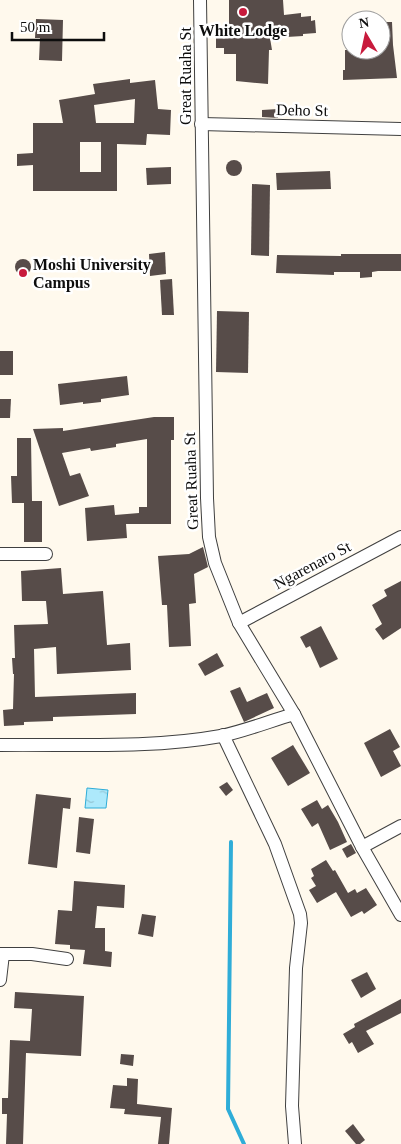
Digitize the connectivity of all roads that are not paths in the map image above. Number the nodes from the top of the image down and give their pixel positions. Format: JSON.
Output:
{"nodes":[{"id":1,"x":200,"y":0,"type":"edge"},
{"id":2,"x":201,"y":124,"type":"junction"},
{"id":3,"x":401,"y":129,"type":"edge"},
{"id":4,"x":401,"y":537,"type":"edge"},
{"id":5,"x":0,"y":554,"type":"edge"},
{"id":6,"x":46,"y":554,"type":"dead end"},
{"id":7,"x":239,"y":623,"type":"junction"},
{"id":8,"x":294,"y":714,"type":"junction"},
{"id":9,"x":222,"y":735,"type":"junction"},
{"id":10,"x":0,"y":744,"type":"edge"},
{"id":11,"x":401,"y":826,"type":"edge"},
{"id":12,"x":362,"y":847,"type":"junction"},
{"id":13,"x":401,"y":914,"type":"edge"},
{"id":14,"x":1,"y":954,"type":"edge"},
{"id":15,"x":67,"y":959,"type":"dead end"},
{"id":16,"x":0,"y":980,"type":"edge"},
{"id":17,"x":295,"y":1144,"type":"edge"}],
"edges":[{"from":1,"to":2,"type":"street","name":"Great Ruaha St"},
{"from":2,"to":3,"type":"street","name":"Deho St"},
{"from":2,"to":7,"type":"street","name":"Great Ruaha St"},
{"from":4,"to":7,"type":"street","name":"Ngarenaro St"},
{"from":5,"to":6,"type":"street"},
{"from":7,"to":8,"type":"street","name":"Great Ruaha St"},
{"from":8,"to":9,"type":"street"},
{"from":8,"to":12,"type":"street","name":"Great Ruaha St"},
{"from":9,"to":10,"type":"street"},
{"from":9,"to":17,"type":"street"},
{"from":11,"to":12,"type":"street"},
{"from":12,"to":13,"type":"street","name":"Great Ruaha St"},
{"from":14,"to":15,"type":"street"},
{"from":14,"to":16,"type":"street"}]}
